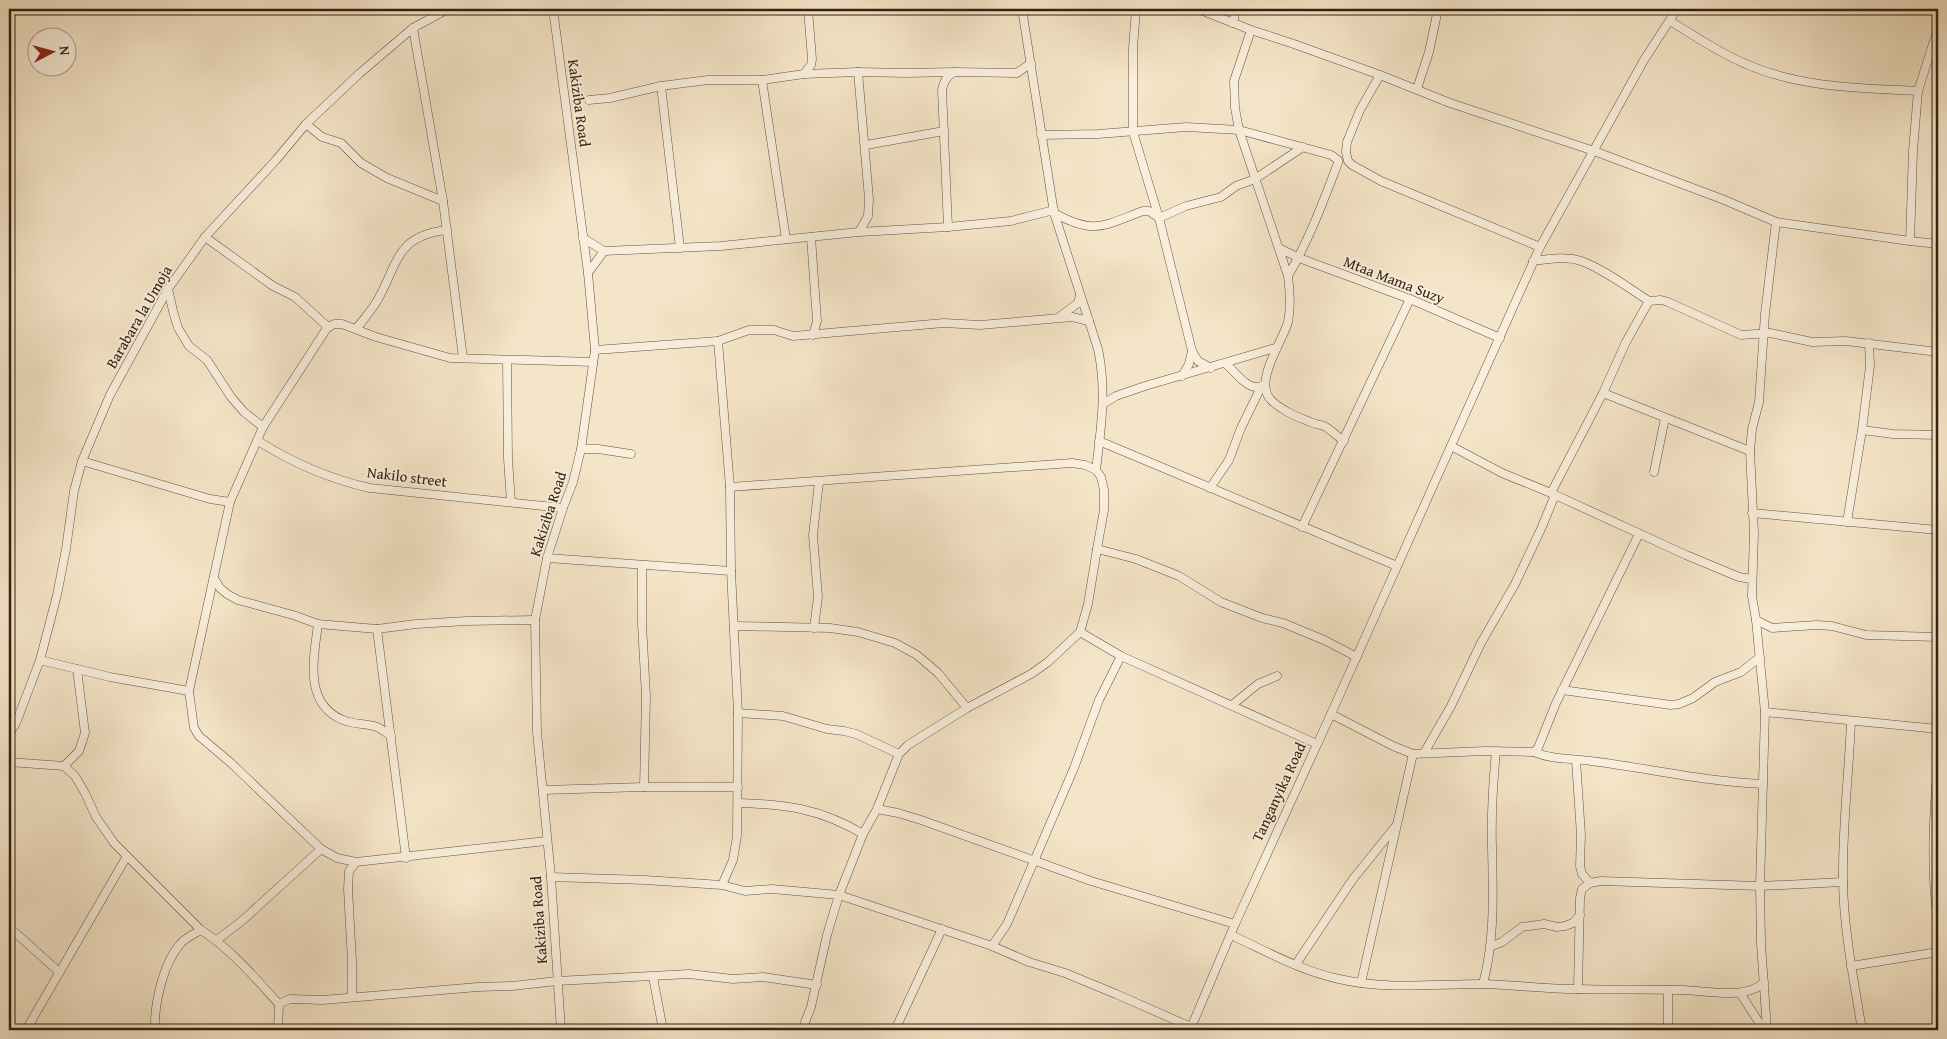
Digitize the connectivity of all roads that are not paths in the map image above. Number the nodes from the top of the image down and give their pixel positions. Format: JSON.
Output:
{"nodes":[{"id":1,"x":448,"y":9,"type":"edge"},
{"id":2,"x":553,"y":9,"type":"edge"},
{"id":3,"x":808,"y":9,"type":"edge"},
{"id":4,"x":1022,"y":9,"type":"edge"},
{"id":5,"x":1136,"y":9,"type":"edge"},
{"id":6,"x":1198,"y":9,"type":"edge"},
{"id":7,"x":1236,"y":9,"type":"edge"},
{"id":8,"x":1438,"y":9,"type":"edge"},
{"id":9,"x":1678,"y":9,"type":"edge"},
{"id":10,"x":1670,"y":21,"type":"junction"},
{"id":11,"x":1233,"y":23,"type":"junction"},
{"id":12,"x":413,"y":28,"type":"junction"},
{"id":13,"x":1938,"y":28,"type":"edge"},
{"id":14,"x":1251,"y":30,"type":"junction"},
{"id":15,"x":1935,"y":48,"type":"edge"},
{"id":16,"x":1031,"y":63,"type":"junction"},
{"id":17,"x":858,"y":72,"type":"junction"},
{"id":18,"x":955,"y":72,"type":"junction"},
{"id":19,"x":804,"y":74,"type":"junction"},
{"id":20,"x":1017,"y":74,"type":"junction"},
{"id":21,"x":1380,"y":76,"type":"junction"},
{"id":22,"x":762,"y":80,"type":"junction"},
{"id":23,"x":1034,"y":80,"type":"junction"},
{"id":24,"x":661,"y":86,"type":"junction"},
{"id":25,"x":1417,"y":89,"type":"junction"},
{"id":26,"x":1918,"y":91,"type":"junction"},
{"id":27,"x":589,"y":100,"type":"dead end"},
{"id":28,"x":306,"y":124,"type":"junction"},
{"id":29,"x":1239,"y":130,"type":"junction"},
{"id":30,"x":944,"y":131,"type":"junction"},
{"id":31,"x":1133,"y":132,"type":"junction"},
{"id":32,"x":1041,"y":135,"type":"junction"},
{"id":33,"x":866,"y":145,"type":"junction"},
{"id":34,"x":1303,"y":147,"type":"junction"},
{"id":35,"x":1594,"y":151,"type":"junction"},
{"id":36,"x":1255,"y":179,"type":"junction"},
{"id":37,"x":443,"y":201,"type":"junction"},
{"id":38,"x":1054,"y":212,"type":"junction"},
{"id":39,"x":1159,"y":218,"type":"junction"},
{"id":40,"x":1776,"y":222,"type":"junction"},
{"id":41,"x":948,"y":227,"type":"junction"},
{"id":42,"x":448,"y":230,"type":"junction"},
{"id":43,"x":859,"y":232,"type":"junction"},
{"id":44,"x":811,"y":236,"type":"junction"},
{"id":45,"x":205,"y":237,"type":"junction"},
{"id":46,"x":583,"y":238,"type":"junction"},
{"id":47,"x":786,"y":239,"type":"junction"},
{"id":48,"x":1910,"y":241,"type":"junction"},
{"id":49,"x":1938,"y":244,"type":"edge"},
{"id":50,"x":1540,"y":247,"type":"junction"},
{"id":51,"x":680,"y":248,"type":"junction"},
{"id":52,"x":1278,"y":248,"type":"junction"},
{"id":53,"x":604,"y":251,"type":"junction"},
{"id":54,"x":1299,"y":258,"type":"junction"},
{"id":55,"x":1533,"y":261,"type":"junction"},
{"id":56,"x":588,"y":272,"type":"junction"},
{"id":57,"x":1288,"y":276,"type":"junction"},
{"id":58,"x":168,"y":289,"type":"junction"},
{"id":59,"x":1080,"y":295,"type":"junction"},
{"id":60,"x":1410,"y":299,"type":"junction"},
{"id":61,"x":1650,"y":302,"type":"junction"},
{"id":62,"x":1059,"y":317,"type":"junction"},
{"id":63,"x":1089,"y":321,"type":"junction"},
{"id":64,"x":328,"y":327,"type":"junction"},
{"id":65,"x":356,"y":329,"type":"junction"},
{"id":66,"x":1764,"y":334,"type":"junction"},
{"id":67,"x":813,"y":335,"type":"junction"},
{"id":68,"x":1500,"y":338,"type":"junction"},
{"id":69,"x":718,"y":341,"type":"junction"},
{"id":70,"x":1869,"y":343,"type":"junction"},
{"id":71,"x":1275,"y":348,"type":"junction"},
{"id":72,"x":595,"y":350,"type":"junction"},
{"id":73,"x":1192,"y":351,"type":"junction"},
{"id":74,"x":1938,"y":352,"type":"edge"},
{"id":75,"x":463,"y":358,"type":"junction"},
{"id":76,"x":506,"y":360,"type":"junction"},
{"id":77,"x":593,"y":362,"type":"junction"},
{"id":78,"x":1226,"y":364,"type":"junction"},
{"id":79,"x":1211,"y":368,"type":"junction"},
{"id":80,"x":1182,"y":376,"type":"junction"},
{"id":81,"x":1264,"y":386,"type":"junction"},
{"id":82,"x":1603,"y":393,"type":"junction"},
{"id":83,"x":1103,"y":404,"type":"junction"},
{"id":84,"x":1665,"y":418,"type":"junction"},
{"id":85,"x":262,"y":427,"type":"junction"},
{"id":86,"x":1862,"y":430,"type":"junction"},
{"id":87,"x":1938,"y":435,"type":"edge"},
{"id":88,"x":258,"y":441,"type":"junction"},
{"id":89,"x":1099,"y":441,"type":"junction"},
{"id":90,"x":1344,"y":442,"type":"junction"},
{"id":91,"x":1451,"y":446,"type":"junction"},
{"id":92,"x":581,"y":449,"type":"junction"},
{"id":93,"x":1750,"y":452,"type":"junction"},
{"id":94,"x":631,"y":454,"type":"dead end"},
{"id":95,"x":82,"y":461,"type":"junction"},
{"id":96,"x":1096,"y":470,"type":"junction"},
{"id":97,"x":1654,"y":472,"type":"dead end"},
{"id":98,"x":819,"y":482,"type":"junction"},
{"id":99,"x":730,"y":487,"type":"junction"},
{"id":100,"x":1210,"y":488,"type":"junction"},
{"id":101,"x":1553,"y":494,"type":"junction"},
{"id":102,"x":230,"y":502,"type":"junction"},
{"id":103,"x":511,"y":502,"type":"junction"},
{"id":104,"x":562,"y":508,"type":"junction"},
{"id":105,"x":1752,"y":513,"type":"junction"},
{"id":106,"x":1846,"y":522,"type":"junction"},
{"id":107,"x":1302,"y":527,"type":"junction"},
{"id":108,"x":1938,"y":530,"type":"edge"},
{"id":109,"x":1639,"y":534,"type":"junction"},
{"id":110,"x":1098,"y":549,"type":"junction"},
{"id":111,"x":547,"y":558,"type":"junction"},
{"id":112,"x":642,"y":565,"type":"junction"},
{"id":113,"x":1397,"y":566,"type":"junction"},
{"id":114,"x":731,"y":571,"type":"junction"},
{"id":115,"x":214,"y":578,"type":"junction"},
{"id":116,"x":1752,"y":579,"type":"junction"},
{"id":117,"x":535,"y":620,"type":"junction"},
{"id":118,"x":1756,"y":620,"type":"junction"},
{"id":119,"x":318,"y":624,"type":"junction"},
{"id":120,"x":734,"y":626,"type":"junction"},
{"id":121,"x":377,"y":628,"type":"junction"},
{"id":122,"x":814,"y":628,"type":"junction"},
{"id":123,"x":1080,"y":632,"type":"junction"},
{"id":124,"x":1938,"y":637,"type":"edge"},
{"id":125,"x":1121,"y":656,"type":"junction"},
{"id":126,"x":1357,"y":657,"type":"junction"},
{"id":127,"x":1760,"y":657,"type":"junction"},
{"id":128,"x":40,"y":660,"type":"junction"},
{"id":129,"x":78,"y":669,"type":"junction"},
{"id":130,"x":1277,"y":676,"type":"dead end"},
{"id":131,"x":1562,"y":690,"type":"junction"},
{"id":132,"x":189,"y":691,"type":"junction"},
{"id":133,"x":1232,"y":705,"type":"junction"},
{"id":134,"x":966,"y":708,"type":"junction"},
{"id":135,"x":1765,"y":712,"type":"junction"},
{"id":136,"x":738,"y":713,"type":"junction"},
{"id":137,"x":1331,"y":714,"type":"junction"},
{"id":138,"x":1851,"y":721,"type":"junction"},
{"id":139,"x":1938,"y":729,"type":"edge"},
{"id":140,"x":9,"y":734,"type":"edge"},
{"id":141,"x":390,"y":736,"type":"junction"},
{"id":142,"x":1317,"y":744,"type":"junction"},
{"id":143,"x":1496,"y":751,"type":"junction"},
{"id":144,"x":1534,"y":752,"type":"junction"},
{"id":145,"x":1424,"y":753,"type":"junction"},
{"id":146,"x":899,"y":754,"type":"junction"},
{"id":147,"x":1413,"y":754,"type":"junction"},
{"id":148,"x":1938,"y":759,"type":"edge"},
{"id":149,"x":1576,"y":760,"type":"junction"},
{"id":150,"x":9,"y":762,"type":"edge"},
{"id":151,"x":64,"y":766,"type":"junction"},
{"id":152,"x":1763,"y":784,"type":"junction"},
{"id":153,"x":644,"y":787,"type":"junction"},
{"id":154,"x":738,"y":787,"type":"junction"},
{"id":155,"x":543,"y":790,"type":"junction"},
{"id":156,"x":738,"y":803,"type":"junction"},
{"id":157,"x":877,"y":809,"type":"junction"},
{"id":158,"x":1936,"y":820,"type":"edge"},
{"id":159,"x":1398,"y":824,"type":"junction"},
{"id":160,"x":863,"y":834,"type":"junction"},
{"id":161,"x":546,"y":841,"type":"junction"},
{"id":162,"x":321,"y":849,"type":"junction"},
{"id":163,"x":127,"y":856,"type":"junction"},
{"id":164,"x":406,"y":858,"type":"junction"},
{"id":165,"x":1036,"y":860,"type":"junction"},
{"id":166,"x":356,"y":862,"type":"junction"},
{"id":167,"x":551,"y":877,"type":"junction"},
{"id":168,"x":1590,"y":882,"type":"junction"},
{"id":169,"x":1843,"y":882,"type":"junction"},
{"id":170,"x":722,"y":885,"type":"junction"},
{"id":171,"x":1760,"y":886,"type":"junction"},
{"id":172,"x":839,"y":895,"type":"junction"},
{"id":173,"x":1580,"y":915,"type":"junction"},
{"id":174,"x":1938,"y":922,"type":"edge"},
{"id":175,"x":1235,"y":924,"type":"junction"},
{"id":176,"x":9,"y":927,"type":"edge"},
{"id":177,"x":942,"y":929,"type":"junction"},
{"id":178,"x":201,"y":930,"type":"junction"},
{"id":179,"x":1231,"y":935,"type":"junction"},
{"id":180,"x":217,"y":940,"type":"junction"},
{"id":181,"x":992,"y":946,"type":"junction"},
{"id":182,"x":1492,"y":946,"type":"junction"},
{"id":183,"x":1938,"y":952,"type":"edge"},
{"id":184,"x":1296,"y":964,"type":"junction"},
{"id":185,"x":1851,"y":966,"type":"junction"},
{"id":186,"x":59,"y":972,"type":"junction"},
{"id":187,"x":653,"y":977,"type":"junction"},
{"id":188,"x":557,"y":981,"type":"junction"},
{"id":189,"x":1764,"y":982,"type":"junction"},
{"id":190,"x":1361,"y":983,"type":"junction"},
{"id":191,"x":1483,"y":984,"type":"junction"},
{"id":192,"x":817,"y":985,"type":"junction"},
{"id":193,"x":1578,"y":989,"type":"junction"},
{"id":194,"x":1668,"y":990,"type":"junction"},
{"id":195,"x":1740,"y":993,"type":"junction"},
{"id":196,"x":352,"y":997,"type":"junction"},
{"id":197,"x":279,"y":1004,"type":"junction"},
{"id":198,"x":1191,"y":1029,"type":"edge"},
{"id":199,"x":26,"y":1030,"type":"edge"},
{"id":200,"x":155,"y":1030,"type":"edge"},
{"id":201,"x":278,"y":1030,"type":"edge"},
{"id":202,"x":561,"y":1030,"type":"edge"},
{"id":203,"x":663,"y":1030,"type":"edge"},
{"id":204,"x":805,"y":1030,"type":"edge"},
{"id":205,"x":896,"y":1030,"type":"edge"},
{"id":206,"x":1668,"y":1030,"type":"edge"},
{"id":207,"x":1766,"y":1030,"type":"edge"},
{"id":208,"x":1862,"y":1030,"type":"edge"}],
"edges":[{"from":1,"to":12,"type":"street","name":"Barabara la Umoja"},
{"from":2,"to":46,"type":"street","name":"Kakiziba Road"},
{"from":3,"to":19,"type":"street"},
{"from":4,"to":16,"type":"street"},
{"from":5,"to":31,"type":"street"},
{"from":6,"to":11,"type":"street"},
{"from":7,"to":11,"type":"street"},
{"from":8,"to":25,"type":"street"},
{"from":9,"to":10,"type":"street","name":"Tanganyika Road"},
{"from":10,"to":26,"type":"street"},
{"from":10,"to":35,"type":"street","name":"Tanganyika Road"},
{"from":11,"to":14,"type":"street"},
{"from":12,"to":28,"type":"street","name":"Barabara la Umoja"},
{"from":12,"to":37,"type":"street"},
{"from":13,"to":15,"type":"street"},
{"from":14,"to":21,"type":"street"},
{"from":14,"to":29,"type":"street"},
{"from":15,"to":26,"type":"street"},
{"from":16,"to":20,"type":"street"},
{"from":16,"to":23,"type":"street"},
{"from":17,"to":18,"type":"street"},
{"from":17,"to":19,"type":"street"},
{"from":17,"to":33,"type":"street"},
{"from":18,"to":20,"type":"street"},
{"from":18,"to":30,"type":"street"},
{"from":19,"to":22,"type":"street"},
{"from":20,"to":23,"type":"street"},
{"from":21,"to":25,"type":"street"},
{"from":21,"to":50,"type":"street"},
{"from":22,"to":24,"type":"street"},
{"from":22,"to":47,"type":"street"},
{"from":23,"to":32,"type":"street"},
{"from":24,"to":27,"type":"street"},
{"from":24,"to":51,"type":"street"},
{"from":25,"to":35,"type":"street"},
{"from":26,"to":48,"type":"street"},
{"from":28,"to":37,"type":"street"},
{"from":28,"to":45,"type":"street","name":"Barabara la Umoja"},
{"from":29,"to":31,"type":"street"},
{"from":29,"to":34,"type":"street"},
{"from":29,"to":36,"type":"street"},
{"from":30,"to":33,"type":"street"},
{"from":30,"to":41,"type":"street"},
{"from":31,"to":32,"type":"street"},
{"from":31,"to":39,"type":"street"},
{"from":32,"to":38,"type":"street"},
{"from":33,"to":43,"type":"street"},
{"from":34,"to":36,"type":"street"},
{"from":34,"to":54,"type":"street"},
{"from":35,"to":40,"type":"street"},
{"from":35,"to":50,"type":"street","name":"Tanganyika Road"},
{"from":36,"to":39,"type":"street"},
{"from":36,"to":52,"type":"street"},
{"from":37,"to":42,"type":"street"},
{"from":38,"to":39,"type":"street"},
{"from":38,"to":41,"type":"street"},
{"from":38,"to":59,"type":"street"},
{"from":39,"to":73,"type":"street"},
{"from":40,"to":48,"type":"street"},
{"from":40,"to":66,"type":"street"},
{"from":41,"to":43,"type":"street"},
{"from":42,"to":65,"type":"street"},
{"from":42,"to":75,"type":"street"},
{"from":43,"to":44,"type":"street"},
{"from":44,"to":47,"type":"street"},
{"from":44,"to":67,"type":"street"},
{"from":45,"to":58,"type":"street","name":"Barabara la Umoja"},
{"from":45,"to":64,"type":"street"},
{"from":46,"to":53,"type":"street"},
{"from":46,"to":56,"type":"street","name":"Kakiziba Road"},
{"from":47,"to":51,"type":"street"},
{"from":48,"to":49,"type":"street"},
{"from":50,"to":55,"type":"street","name":"Tanganyika Road"},
{"from":51,"to":53,"type":"street"},
{"from":52,"to":54,"type":"street","name":"Mtaa Mama Suzy"},
{"from":52,"to":57,"type":"street"},
{"from":53,"to":56,"type":"street"},
{"from":54,"to":57,"type":"street"},
{"from":54,"to":60,"type":"street","name":"Mtaa Mama Suzy"},
{"from":55,"to":61,"type":"street"},
{"from":55,"to":68,"type":"street","name":"Tanganyika Road"},
{"from":56,"to":72,"type":"street","name":"Kakiziba Road"},
{"from":57,"to":71,"type":"street"},
{"from":58,"to":85,"type":"street"},
{"from":58,"to":95,"type":"street","name":"Barabara la Umoja"},
{"from":59,"to":62,"type":"street"},
{"from":59,"to":63,"type":"street"},
{"from":60,"to":68,"type":"street","name":"Mtaa Mama Suzy"},
{"from":60,"to":90,"type":"street"},
{"from":61,"to":66,"type":"street"},
{"from":61,"to":82,"type":"street"},
{"from":62,"to":63,"type":"street"},
{"from":62,"to":67,"type":"street"},
{"from":63,"to":83,"type":"street"},
{"from":64,"to":65,"type":"street"},
{"from":64,"to":85,"type":"street"},
{"from":65,"to":75,"type":"street"},
{"from":66,"to":70,"type":"street"},
{"from":66,"to":93,"type":"street"},
{"from":67,"to":69,"type":"street"},
{"from":68,"to":91,"type":"street","name":"Tanganyika Road"},
{"from":69,"to":72,"type":"street"},
{"from":69,"to":99,"type":"street"},
{"from":70,"to":74,"type":"street"},
{"from":70,"to":86,"type":"street"},
{"from":71,"to":78,"type":"street"},
{"from":71,"to":81,"type":"street"},
{"from":72,"to":77,"type":"street","name":"Kakiziba Road"},
{"from":73,"to":79,"type":"street"},
{"from":73,"to":80,"type":"street"},
{"from":75,"to":76,"type":"street"},
{"from":76,"to":77,"type":"street"},
{"from":76,"to":103,"type":"street"},
{"from":77,"to":92,"type":"street","name":"Kakiziba Road"},
{"from":78,"to":79,"type":"street"},
{"from":78,"to":81,"type":"street"},
{"from":79,"to":80,"type":"street"},
{"from":80,"to":83,"type":"street"},
{"from":81,"to":90,"type":"street"},
{"from":81,"to":100,"type":"street"},
{"from":82,"to":84,"type":"street"},
{"from":82,"to":101,"type":"street"},
{"from":83,"to":89,"type":"street"},
{"from":84,"to":93,"type":"street"},
{"from":84,"to":97,"type":"street"},
{"from":85,"to":88,"type":"street"},
{"from":86,"to":87,"type":"street"},
{"from":86,"to":106,"type":"street"},
{"from":88,"to":102,"type":"street"},
{"from":88,"to":103,"type":"street","name":"Nakilo street"},
{"from":89,"to":96,"type":"street"},
{"from":89,"to":100,"type":"street"},
{"from":90,"to":107,"type":"street"},
{"from":91,"to":101,"type":"street"},
{"from":91,"to":113,"type":"street","name":"Tanganyika Road"},
{"from":92,"to":94,"type":"street"},
{"from":92,"to":104,"type":"street","name":"Kakiziba Road"},
{"from":93,"to":105,"type":"street"},
{"from":95,"to":102,"type":"street"},
{"from":95,"to":128,"type":"street","name":"Barabara la Umoja"},
{"from":96,"to":98,"type":"street"},
{"from":96,"to":110,"type":"street"},
{"from":98,"to":99,"type":"street"},
{"from":98,"to":122,"type":"street"},
{"from":99,"to":114,"type":"street"},
{"from":100,"to":107,"type":"street"},
{"from":101,"to":109,"type":"street"},
{"from":101,"to":145,"type":"street"},
{"from":102,"to":115,"type":"street"},
{"from":103,"to":104,"type":"street","name":"Nakilo street"},
{"from":104,"to":111,"type":"street","name":"Kakiziba Road"},
{"from":105,"to":106,"type":"street"},
{"from":105,"to":116,"type":"street"},
{"from":106,"to":108,"type":"street"},
{"from":107,"to":113,"type":"street"},
{"from":109,"to":116,"type":"street"},
{"from":109,"to":131,"type":"street"},
{"from":110,"to":123,"type":"street"},
{"from":110,"to":126,"type":"street"},
{"from":111,"to":112,"type":"street"},
{"from":111,"to":117,"type":"street","name":"Kakiziba Road"},
{"from":112,"to":114,"type":"street"},
{"from":112,"to":153,"type":"street"},
{"from":113,"to":126,"type":"street","name":"Tanganyika Road"},
{"from":114,"to":120,"type":"street"},
{"from":115,"to":119,"type":"street"},
{"from":115,"to":132,"type":"street"},
{"from":116,"to":118,"type":"street"},
{"from":117,"to":121,"type":"street"},
{"from":117,"to":155,"type":"street","name":"Kakiziba Road"},
{"from":118,"to":124,"type":"street"},
{"from":118,"to":127,"type":"street"},
{"from":119,"to":121,"type":"street"},
{"from":119,"to":141,"type":"street"},
{"from":120,"to":122,"type":"street"},
{"from":120,"to":136,"type":"street"},
{"from":121,"to":141,"type":"street"},
{"from":122,"to":134,"type":"street"},
{"from":123,"to":125,"type":"street"},
{"from":123,"to":134,"type":"street"},
{"from":125,"to":133,"type":"street"},
{"from":125,"to":165,"type":"street"},
{"from":126,"to":137,"type":"street","name":"Tanganyika Road"},
{"from":127,"to":131,"type":"street"},
{"from":127,"to":135,"type":"street"},
{"from":128,"to":129,"type":"street"},
{"from":128,"to":140,"type":"street","name":"Barabara la Umoja"},
{"from":129,"to":132,"type":"street"},
{"from":129,"to":151,"type":"street"},
{"from":130,"to":133,"type":"street"},
{"from":131,"to":144,"type":"street"},
{"from":132,"to":162,"type":"street"},
{"from":133,"to":142,"type":"street"},
{"from":134,"to":146,"type":"street"},
{"from":135,"to":138,"type":"street"},
{"from":135,"to":152,"type":"street"},
{"from":136,"to":146,"type":"street"},
{"from":136,"to":154,"type":"street"},
{"from":137,"to":142,"type":"street","name":"Tanganyika Road"},
{"from":137,"to":147,"type":"street"},
{"from":138,"to":139,"type":"street"},
{"from":138,"to":169,"type":"street"},
{"from":141,"to":164,"type":"street"},
{"from":142,"to":175,"type":"street","name":"Tanganyika Road"},
{"from":143,"to":144,"type":"street"},
{"from":143,"to":145,"type":"street"},
{"from":143,"to":182,"type":"street"},
{"from":144,"to":149,"type":"street"},
{"from":145,"to":147,"type":"street"},
{"from":146,"to":157,"type":"street"},
{"from":147,"to":159,"type":"street"},
{"from":148,"to":158,"type":"street"},
{"from":149,"to":152,"type":"street"},
{"from":149,"to":168,"type":"street"},
{"from":150,"to":151,"type":"street"},
{"from":151,"to":163,"type":"street"},
{"from":152,"to":171,"type":"street"},
{"from":153,"to":154,"type":"street"},
{"from":153,"to":155,"type":"street"},
{"from":154,"to":156,"type":"street"},
{"from":155,"to":161,"type":"street","name":"Kakiziba Road"},
{"from":156,"to":160,"type":"street"},
{"from":156,"to":170,"type":"street"},
{"from":157,"to":160,"type":"street"},
{"from":157,"to":165,"type":"street"},
{"from":158,"to":174,"type":"street"},
{"from":159,"to":184,"type":"street"},
{"from":159,"to":190,"type":"street"},
{"from":160,"to":172,"type":"street"},
{"from":161,"to":164,"type":"street"},
{"from":161,"to":167,"type":"street","name":"Kakiziba Road"},
{"from":162,"to":166,"type":"street"},
{"from":162,"to":180,"type":"street"},
{"from":163,"to":178,"type":"street"},
{"from":163,"to":186,"type":"street"},
{"from":164,"to":166,"type":"street"},
{"from":165,"to":175,"type":"street"},
{"from":165,"to":181,"type":"street"},
{"from":166,"to":196,"type":"street"},
{"from":167,"to":170,"type":"street"},
{"from":167,"to":188,"type":"street","name":"Kakiziba Road"},
{"from":168,"to":171,"type":"street"},
{"from":168,"to":173,"type":"street"},
{"from":169,"to":171,"type":"street"},
{"from":169,"to":185,"type":"street"},
{"from":170,"to":172,"type":"street"},
{"from":171,"to":189,"type":"street"},
{"from":172,"to":177,"type":"street"},
{"from":172,"to":192,"type":"street"},
{"from":173,"to":182,"type":"street"},
{"from":173,"to":193,"type":"street"},
{"from":175,"to":179,"type":"street","name":"Tanganyika Road"},
{"from":176,"to":186,"type":"street"},
{"from":177,"to":181,"type":"street"},
{"from":177,"to":205,"type":"street"},
{"from":178,"to":180,"type":"street"},
{"from":178,"to":200,"type":"street"},
{"from":179,"to":184,"type":"street"},
{"from":179,"to":198,"type":"street","name":"Tanganyika Road"},
{"from":180,"to":197,"type":"street"},
{"from":181,"to":198,"type":"street"},
{"from":182,"to":191,"type":"street"},
{"from":183,"to":185,"type":"street"},
{"from":184,"to":190,"type":"street"},
{"from":185,"to":208,"type":"street"},
{"from":186,"to":199,"type":"street"},
{"from":187,"to":188,"type":"street"},
{"from":187,"to":192,"type":"street"},
{"from":187,"to":203,"type":"street"},
{"from":188,"to":196,"type":"street"},
{"from":188,"to":202,"type":"street","name":"Kakiziba Road"},
{"from":189,"to":195,"type":"street"},
{"from":189,"to":207,"type":"street"},
{"from":190,"to":191,"type":"street"},
{"from":191,"to":193,"type":"street"},
{"from":192,"to":204,"type":"street"},
{"from":193,"to":194,"type":"street"},
{"from":194,"to":195,"type":"street"},
{"from":194,"to":206,"type":"street"},
{"from":195,"to":207,"type":"street"},
{"from":196,"to":197,"type":"street"},
{"from":197,"to":201,"type":"street"}]}
